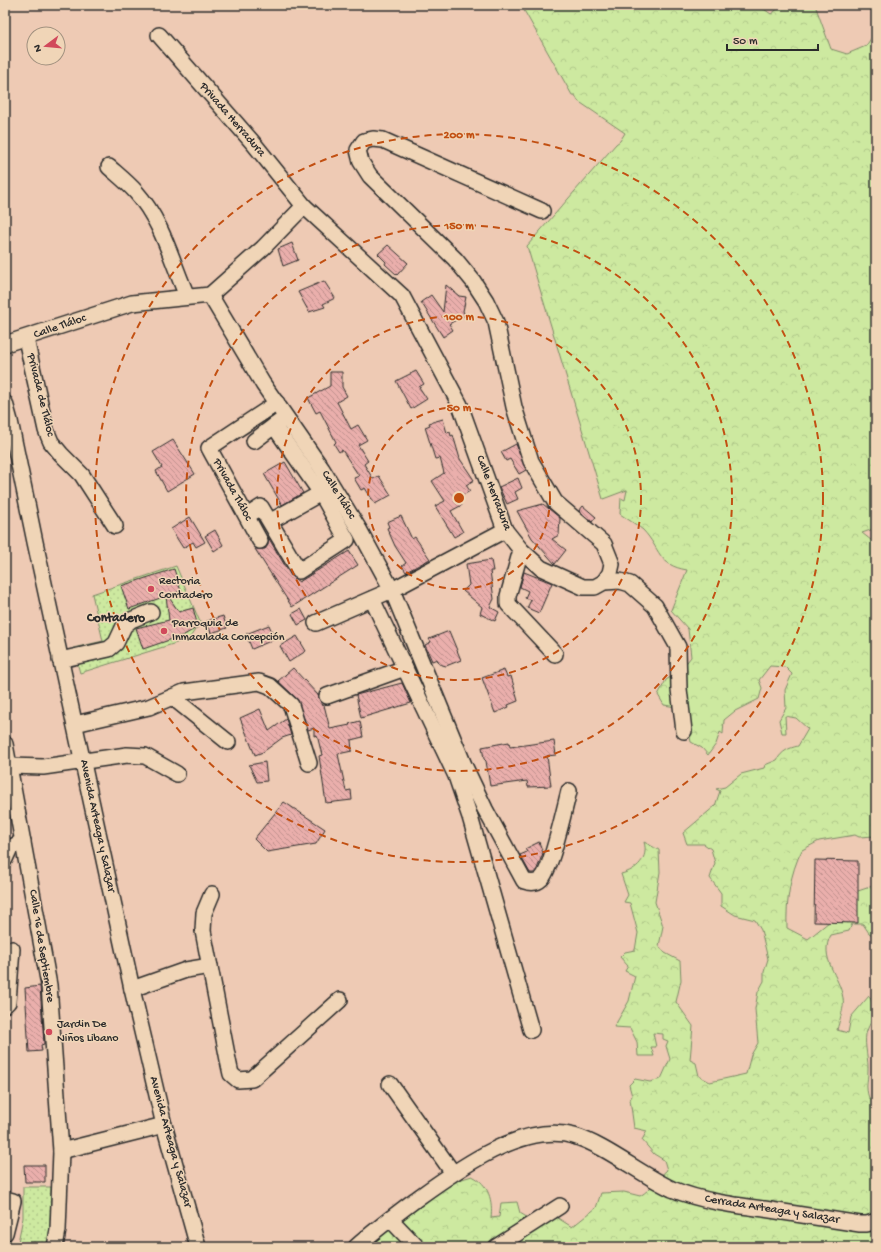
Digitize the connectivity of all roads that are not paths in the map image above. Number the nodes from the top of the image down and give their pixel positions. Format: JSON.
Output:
{"nodes":[{"id":1,"x":159,"y":35,"type":"dead end"},
{"id":2,"x":109,"y":167,"type":"dead end"},
{"id":3,"x":304,"y":206,"type":"junction"},
{"id":4,"x":542,"y":211,"type":"dead end"},
{"id":5,"x":210,"y":295,"type":"junction"},
{"id":6,"x":187,"y":296,"type":"junction"},
{"id":7,"x":26,"y":339,"type":"junction"},
{"id":8,"x":5,"y":344,"type":"edge"},
{"id":9,"x":5,"y":403,"type":"edge"},
{"id":10,"x":277,"y":403,"type":"junction"},
{"id":11,"x":286,"y":417,"type":"junction"},
{"id":12,"x":274,"y":426,"type":"junction"},
{"id":13,"x":254,"y":441,"type":"dead end"},
{"id":14,"x":320,"y":493,"type":"junction"},
{"id":15,"x":247,"y":516,"type":"junction"},
{"id":16,"x":271,"y":521,"type":"junction"},
{"id":17,"x":115,"y":526,"type":"dead end"},
{"id":18,"x":505,"y":530,"type":"junction"},
{"id":19,"x":360,"y":531,"type":"junction"},
{"id":20,"x":260,"y":540,"type":"dead end"},
{"id":21,"x":347,"y":540,"type":"junction"},
{"id":22,"x":521,"y":550,"type":"junction"},
{"id":23,"x":604,"y":582,"type":"junction"},
{"id":24,"x":392,"y":590,"type":"junction"},
{"id":25,"x":372,"y":599,"type":"junction"},
{"id":26,"x":151,"y":612,"type":"dead end"},
{"id":27,"x":316,"y":624,"type":"dead end"},
{"id":28,"x":554,"y":654,"type":"dead end"},
{"id":29,"x":60,"y":660,"type":"junction"},
{"id":30,"x":404,"y":668,"type":"junction"},
{"id":31,"x":327,"y":696,"type":"dead end"},
{"id":32,"x":172,"y":697,"type":"junction"},
{"id":33,"x":75,"y":724,"type":"junction"},
{"id":34,"x":684,"y":731,"type":"dead end"},
{"id":35,"x":228,"y":742,"type":"dead end"},
{"id":36,"x":5,"y":744,"type":"edge"},
{"id":37,"x":83,"y":762,"type":"junction"},
{"id":38,"x":309,"y":763,"type":"dead end"},
{"id":39,"x":9,"y":766,"type":"junction"},
{"id":40,"x":177,"y":774,"type":"dead end"},
{"id":41,"x":570,"y":791,"type":"dead end"},
{"id":42,"x":23,"y":841,"type":"junction"},
{"id":43,"x":5,"y":859,"type":"edge"},
{"id":44,"x":212,"y":894,"type":"dead end"},
{"id":45,"x":12,"y":949,"type":"dead end"},
{"id":46,"x":210,"y":966,"type":"junction"},
{"id":47,"x":8,"y":968,"type":"edge"},
{"id":48,"x":132,"y":989,"type":"junction"},
{"id":49,"x":340,"y":1000,"type":"dead end"},
{"id":50,"x":5,"y":1005,"type":"edge"},
{"id":51,"x":531,"y":1030,"type":"dead end"},
{"id":52,"x":390,"y":1084,"type":"dead end"},
{"id":53,"x":164,"y":1125,"type":"junction"},
{"id":54,"x":61,"y":1151,"type":"junction"},
{"id":55,"x":453,"y":1173,"type":"junction"},
{"id":56,"x":9,"y":1200,"type":"edge"},
{"id":57,"x":560,"y":1206,"type":"dead end"},
{"id":58,"x":390,"y":1219,"type":"junction"},
{"id":59,"x":873,"y":1225,"type":"edge"},
{"id":60,"x":5,"y":1233,"type":"edge"},
{"id":61,"x":55,"y":1247,"type":"edge"},
{"id":62,"x":198,"y":1247,"type":"edge"},
{"id":63,"x":356,"y":1247,"type":"edge"},
{"id":64,"x":418,"y":1247,"type":"edge"},
{"id":65,"x":496,"y":1247,"type":"edge"}],
"edges":[{"from":1,"to":3,"type":"street","name":"Privada Herradura"},
{"from":2,"to":6,"type":"street"},
{"from":3,"to":5,"type":"street"},
{"from":3,"to":18,"type":"street","name":"Calle Herradura"},
{"from":4,"to":23,"type":"street"},
{"from":5,"to":6,"type":"street","name":"Calle Tláloc"},
{"from":5,"to":10,"type":"street","name":"Calle Tláloc"},
{"from":6,"to":7,"type":"street","name":"Calle Tláloc"},
{"from":7,"to":8,"type":"street","name":"Calle Tláloc"},
{"from":7,"to":17,"type":"street","name":"Privada de Tláloc"},
{"from":9,"to":29,"type":"street","name":"Avenida Arteaga y Salazar"},
{"from":10,"to":11,"type":"street","name":"Calle Tláloc"},
{"from":10,"to":15,"type":"street","name":"Privada Tláloc"},
{"from":11,"to":12,"type":"street"},
{"from":11,"to":19,"type":"street","name":"Calle Tláloc"},
{"from":12,"to":13,"type":"street"},
{"from":12,"to":14,"type":"street"},
{"from":14,"to":16,"type":"street"},
{"from":14,"to":21,"type":"street"},
{"from":15,"to":16,"type":"street"},
{"from":15,"to":20,"type":"street","name":"Privada Tláloc"},
{"from":16,"to":21,"type":"street"},
{"from":18,"to":22,"type":"street","name":"Calle Herradura"},
{"from":18,"to":24,"type":"street"},
{"from":19,"to":21,"type":"street"},
{"from":19,"to":24,"type":"street","name":"Calle Tláloc"},
{"from":22,"to":23,"type":"street","name":"Calle Herradura"},
{"from":22,"to":28,"type":"street"},
{"from":23,"to":34,"type":"street","name":"Calle Herradura"},
{"from":24,"to":25,"type":"street"},
{"from":24,"to":41,"type":"street","name":"Calle Tláloc"},
{"from":25,"to":27,"type":"street"},
{"from":25,"to":30,"type":"street"},
{"from":26,"to":29,"type":"street"},
{"from":29,"to":33,"type":"street","name":"Avenida Arteaga y Salazar"},
{"from":30,"to":31,"type":"street"},
{"from":30,"to":51,"type":"street"},
{"from":32,"to":33,"type":"street"},
{"from":32,"to":35,"type":"street"},
{"from":32,"to":38,"type":"street"},
{"from":33,"to":37,"type":"street","name":"Avenida Arteaga y Salazar"},
{"from":36,"to":39,"type":"street","name":"Calle 16 de Septiembre"},
{"from":37,"to":39,"type":"street"},
{"from":37,"to":40,"type":"street"},
{"from":37,"to":48,"type":"street","name":"Avenida Arteaga y Salazar"},
{"from":39,"to":42,"type":"street","name":"Calle 16 de Septiembre"},
{"from":42,"to":43,"type":"street"},
{"from":42,"to":54,"type":"street","name":"Calle 16 de Septiembre"},
{"from":44,"to":46,"type":"street"},
{"from":45,"to":47,"type":"street"},
{"from":46,"to":48,"type":"street"},
{"from":46,"to":49,"type":"street"},
{"from":47,"to":50,"type":"street"},
{"from":48,"to":53,"type":"street","name":"Avenida Arteaga y Salazar"},
{"from":52,"to":55,"type":"street"},
{"from":53,"to":54,"type":"street"},
{"from":53,"to":62,"type":"street","name":"Avenida Arteaga y Salazar"},
{"from":54,"to":61,"type":"street","name":"Calle 16 de Septiembre"},
{"from":55,"to":58,"type":"street","name":"Cerrada Arteaga y Salazar"},
{"from":55,"to":59,"type":"street","name":"Cerrada Arteaga y Salazar"},
{"from":56,"to":60,"type":"street"},
{"from":57,"to":65,"type":"street"},
{"from":58,"to":63,"type":"street","name":"Cerrada Arteaga y Salazar"},
{"from":58,"to":64,"type":"street"}]}
